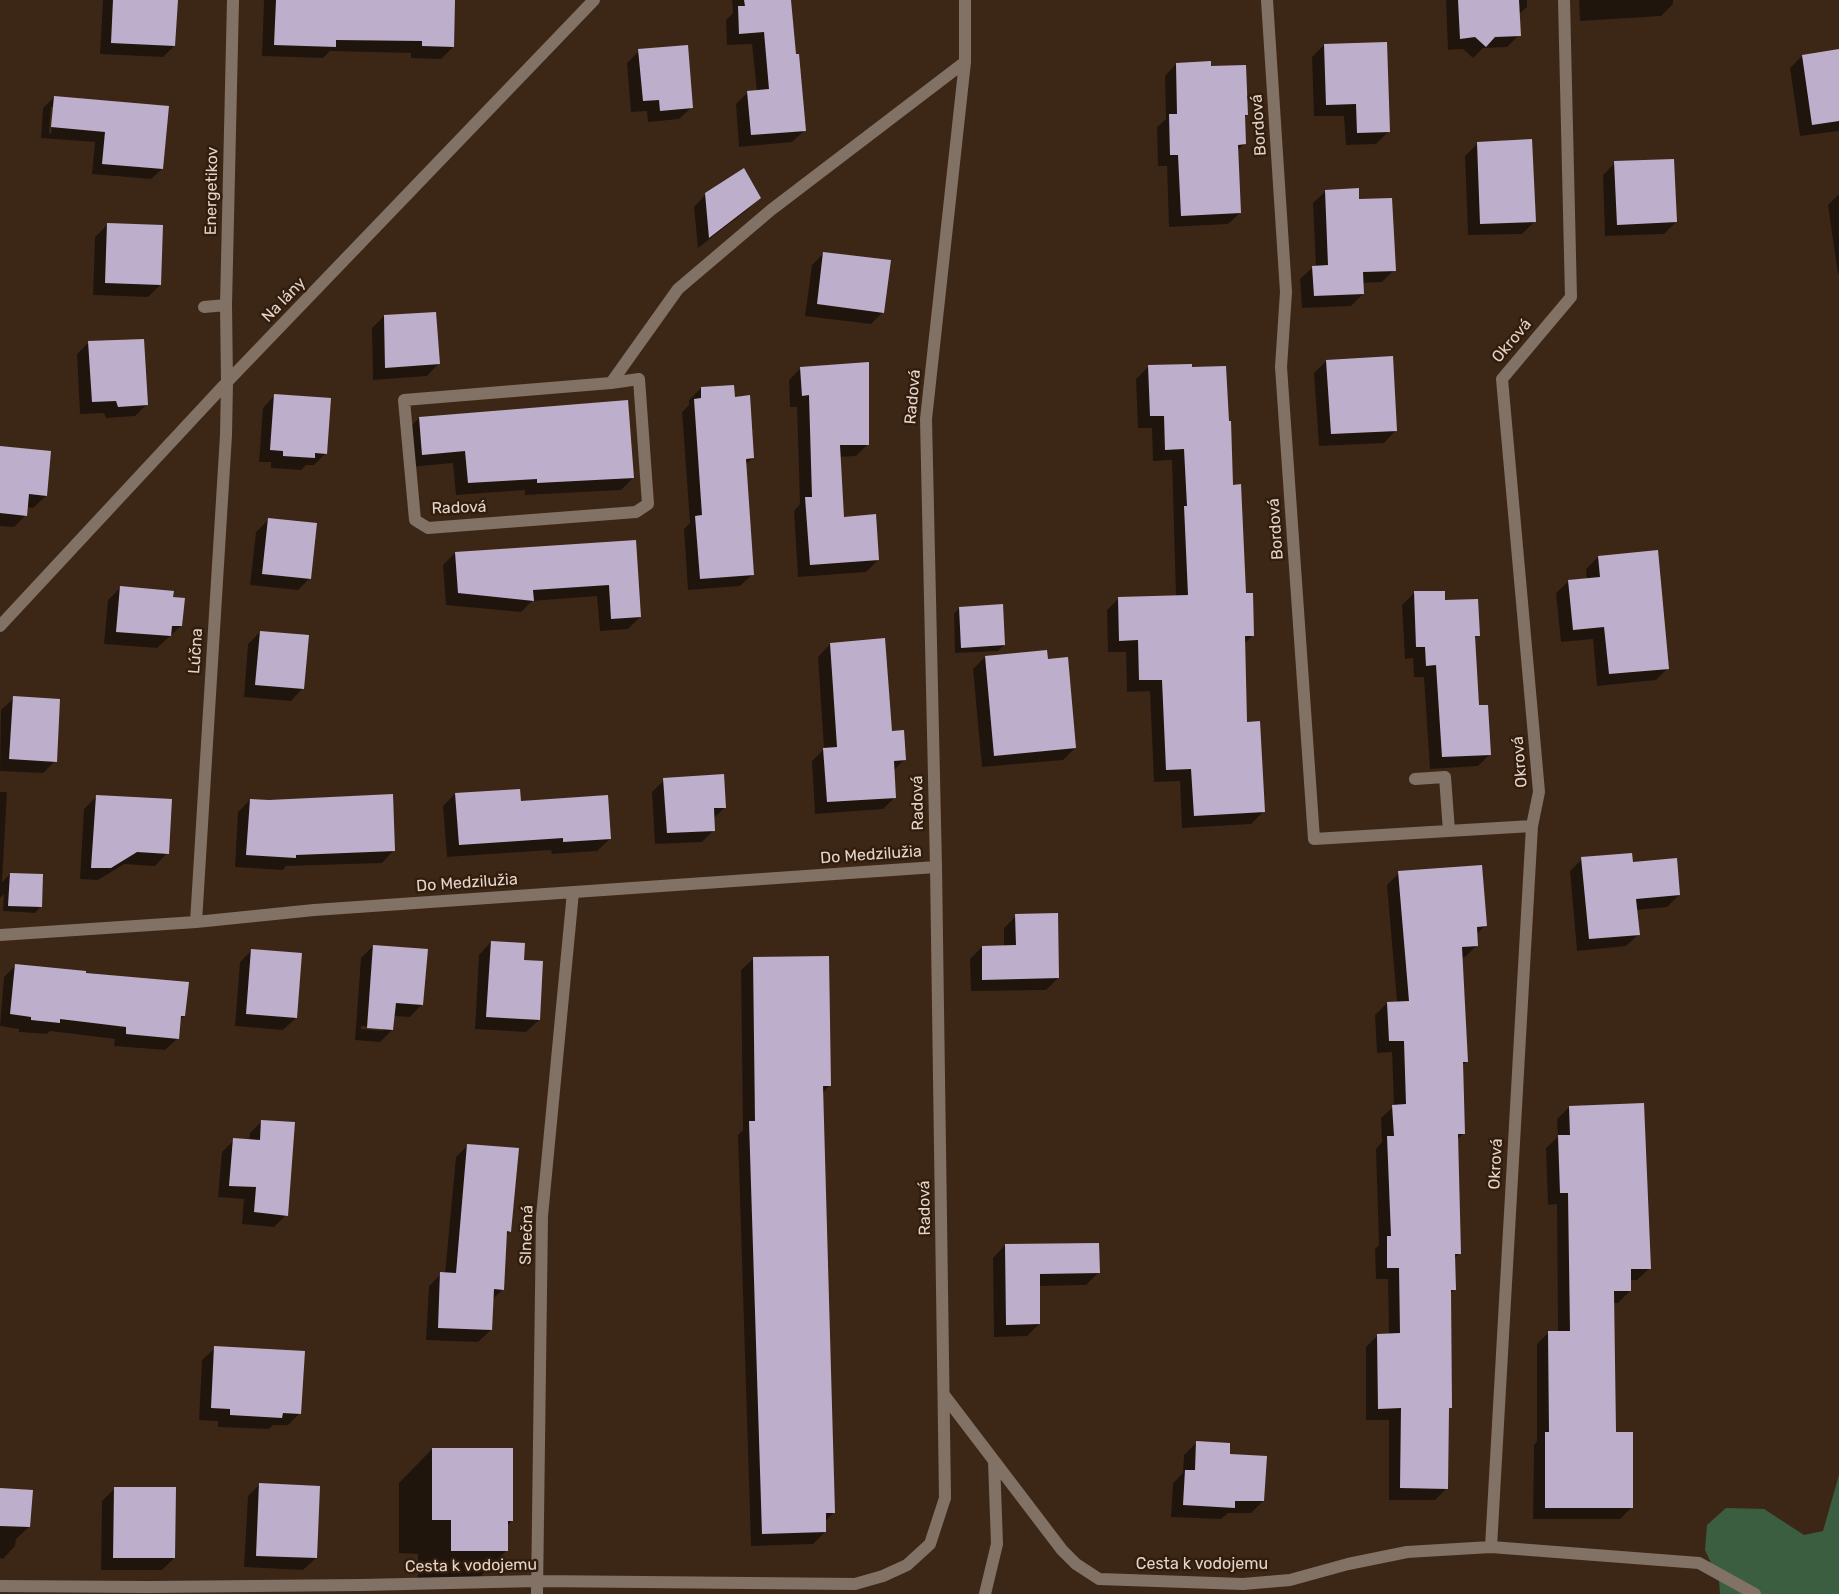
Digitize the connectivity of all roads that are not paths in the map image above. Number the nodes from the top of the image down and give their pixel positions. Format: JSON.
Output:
{"nodes":[{"id":1,"x":233,"y":0,"type":"edge"},
{"id":2,"x":594,"y":0,"type":"edge"},
{"id":3,"x":965,"y":0,"type":"edge"},
{"id":4,"x":1267,"y":0,"type":"edge"},
{"id":5,"x":1564,"y":0,"type":"edge"},
{"id":6,"x":965,"y":62,"type":"junction"},
{"id":7,"x":226,"y":305,"type":"junction"},
{"id":8,"x":204,"y":307,"type":"dead end"},
{"id":9,"x":227,"y":382,"type":"junction"},
{"id":10,"x":611,"y":383,"type":"junction"},
{"id":11,"x":0,"y":626,"type":"edge"},
{"id":12,"x":1415,"y":779,"type":"dead end"},
{"id":13,"x":1532,"y":826,"type":"junction"},
{"id":14,"x":1449,"y":831,"type":"junction"},
{"id":15,"x":936,"y":866,"type":"junction"},
{"id":16,"x":573,"y":892,"type":"junction"},
{"id":17,"x":196,"y":922,"type":"junction"},
{"id":18,"x":0,"y":935,"type":"edge"},
{"id":19,"x":944,"y":1395,"type":"junction"},
{"id":20,"x":994,"y":1461,"type":"junction"},
{"id":21,"x":930,"y":1544,"type":"joint"},
{"id":22,"x":1491,"y":1547,"type":"junction"},
{"id":23,"x":537,"y":1581,"type":"junction"},
{"id":24,"x":0,"y":1586,"type":"edge"},
{"id":25,"x":148,"y":1591,"type":"edge"},
{"id":26,"x":537,"y":1594,"type":"edge"},
{"id":27,"x":985,"y":1594,"type":"edge"},
{"id":28,"x":1755,"y":1594,"type":"edge"}],
"edges":[{"from":1,"to":7,"type":"street","name":"Energetikov"},
{"from":2,"to":9,"type":"street","name":"Na lány"},
{"from":3,"to":6,"type":"street","name":"Radová"},
{"from":4,"to":14,"type":"street","name":"Bordová"},
{"from":5,"to":13,"type":"street","name":"Okrová"},
{"from":6,"to":10,"type":"street"},
{"from":6,"to":15,"type":"street","name":"Radová"},
{"from":7,"to":8,"type":"street"},
{"from":7,"to":9,"type":"street","name":"Energetikov"},
{"from":9,"to":11,"type":"street","name":"Na lány"},
{"from":9,"to":17,"type":"street","name":"Lúčna"},
{"from":10,"to":10,"type":"street","name":"Radová"},
{"from":12,"to":14,"type":"street"},
{"from":13,"to":14,"type":"street","name":"Bordová"},
{"from":13,"to":22,"type":"street","name":"Okrová"},
{"from":15,"to":16,"type":"street","name":"Do Medzilužia"},
{"from":15,"to":19,"type":"street","name":"Radová"},
{"from":16,"to":17,"type":"street","name":"Do Medzilužia"},
{"from":16,"to":23,"type":"street","name":"Slnečná"},
{"from":17,"to":18,"type":"street","name":"Do Medzilužia"},
{"from":19,"to":20,"type":"street","name":"Cesta k vodojemu"},
{"from":19,"to":21,"type":"street","name":"Radová"},
{"from":20,"to":22,"type":"street","name":"Cesta k vodojemu"},
{"from":20,"to":27,"type":"street"},
{"from":21,"to":23,"type":"street","name":"Cesta k vodojemu"},
{"from":22,"to":28,"type":"street","name":"Cesta k vodojemu"},
{"from":23,"to":25,"type":"street","name":"Cesta k vodojemu"},
{"from":23,"to":26,"type":"street","name":"Slnečná"},
{"from":24,"to":25,"type":"street","name":"Cesta k vodojemu"}]}
